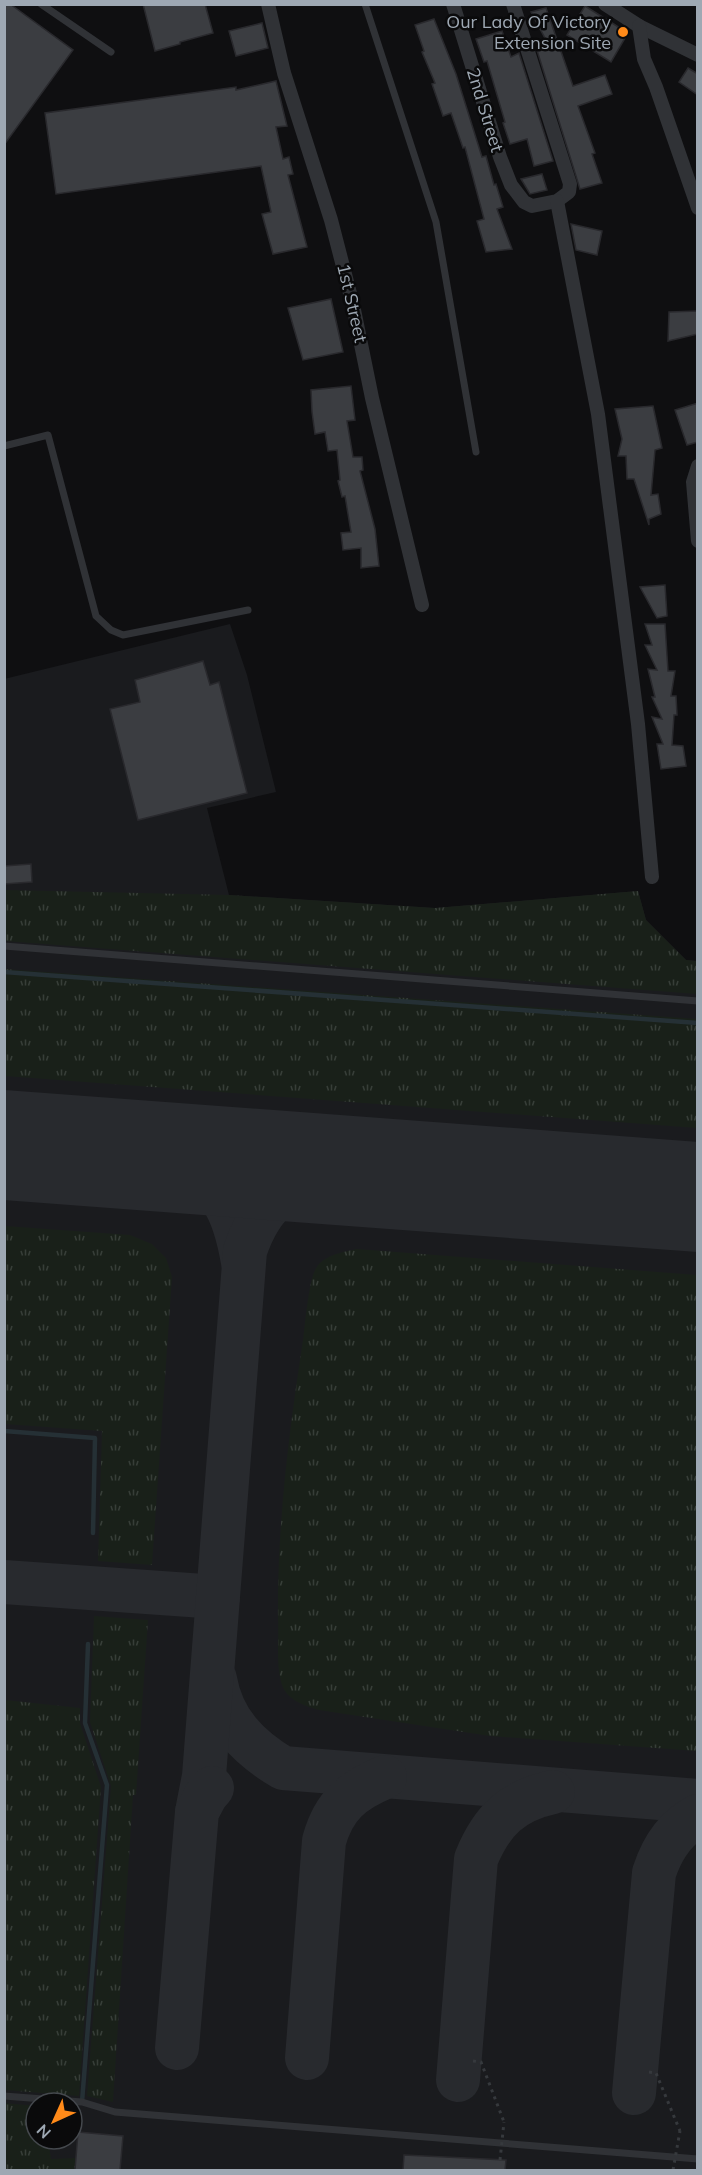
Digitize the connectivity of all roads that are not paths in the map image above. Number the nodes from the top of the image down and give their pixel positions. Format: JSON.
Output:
{"nodes":[{"id":1,"x":42,"y":4,"type":"edge"},
{"id":2,"x":268,"y":4,"type":"edge"},
{"id":3,"x":365,"y":4,"type":"edge"},
{"id":4,"x":453,"y":4,"type":"edge"},
{"id":5,"x":513,"y":4,"type":"edge"},
{"id":6,"x":605,"y":4,"type":"edge"},
{"id":7,"x":639,"y":26,"type":"junction"},
{"id":8,"x":111,"y":52,"type":"dead end"},
{"id":9,"x":698,"y":55,"type":"edge"},
{"id":10,"x":557,"y":201,"type":"junction"},
{"id":11,"x":698,"y":208,"type":"edge"},
{"id":12,"x":4,"y":446,"type":"edge"},
{"id":13,"x":476,"y":452,"type":"dead end"},
{"id":14,"x":698,"y":466,"type":"edge"},
{"id":15,"x":698,"y":541,"type":"edge"},
{"id":16,"x":422,"y":605,"type":"dead end"},
{"id":17,"x":248,"y":610,"type":"dead end"},
{"id":18,"x":652,"y":877,"type":"dead end"},
{"id":19,"x":4,"y":946,"type":"edge"},
{"id":20,"x":698,"y":1002,"type":"edge"},
{"id":21,"x":4,"y":2096,"type":"edge"},
{"id":22,"x":698,"y":2159,"type":"edge"}],
"edges":[{"from":1,"to":8,"type":"lane"},
{"from":2,"to":16,"type":"street","name":"1st Street"},
{"from":3,"to":13,"type":"lane"},
{"from":4,"to":10,"type":"street","name":"2nd Street"},
{"from":5,"to":10,"type":"street"},
{"from":6,"to":7,"type":"street"},
{"from":7,"to":9,"type":"street"},
{"from":7,"to":11,"type":"street"},
{"from":10,"to":18,"type":"street"},
{"from":12,"to":17,"type":"lane"},
{"from":14,"to":15,"type":"street"},
{"from":19,"to":20,"type":"lane"},
{"from":21,"to":22,"type":"lane"}]}
